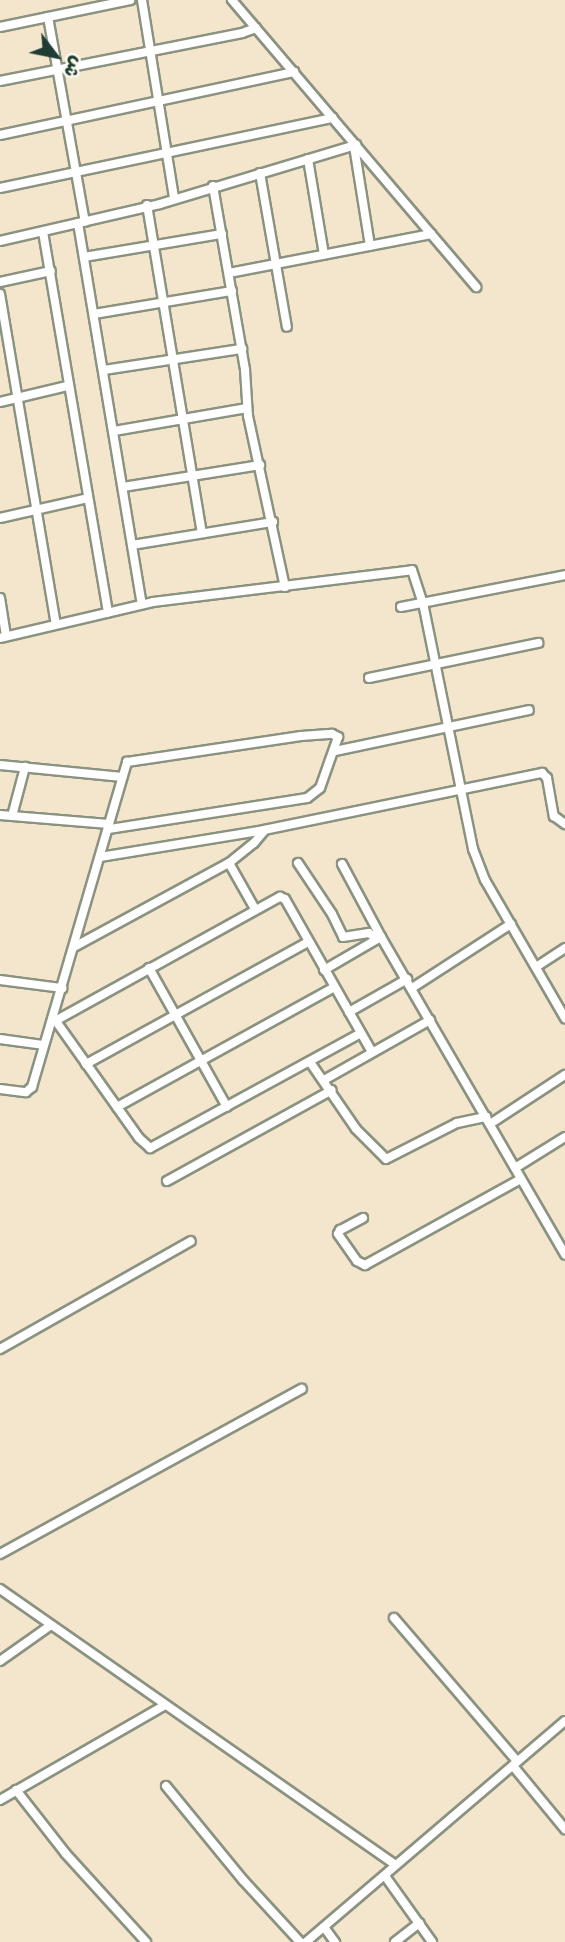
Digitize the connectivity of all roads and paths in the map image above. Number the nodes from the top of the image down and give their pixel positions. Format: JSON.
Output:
{"nodes":[{"id":1,"x":130,"y":0,"type":"edge"},
{"id":2,"x":142,"y":0,"type":"edge"},
{"id":3,"x":232,"y":0,"type":"edge"},
{"id":4,"x":48,"y":17,"type":"junction"},
{"id":5,"x":0,"y":27,"type":"edge"},
{"id":6,"x":256,"y":28,"type":"junction"},
{"id":7,"x":151,"y":51,"type":"junction"},
{"id":8,"x":56,"y":69,"type":"junction"},
{"id":9,"x":294,"y":72,"type":"junction"},
{"id":10,"x":0,"y":81,"type":"edge"},
{"id":11,"x":158,"y":101,"type":"junction"},
{"id":12,"x":333,"y":118,"type":"junction"},
{"id":13,"x":66,"y":120,"type":"junction"},
{"id":14,"x":0,"y":135,"type":"edge"},
{"id":15,"x":355,"y":145,"type":"junction"},
{"id":16,"x":166,"y":152,"type":"junction"},
{"id":17,"x":308,"y":159,"type":"junction"},
{"id":18,"x":75,"y":171,"type":"junction"},
{"id":19,"x":260,"y":173,"type":"junction"},
{"id":20,"x":213,"y":186,"type":"junction"},
{"id":21,"x":0,"y":188,"type":"edge"},
{"id":22,"x":174,"y":197,"type":"junction"},
{"id":23,"x":147,"y":205,"type":"junction"},
{"id":24,"x":81,"y":222,"type":"junction"},
{"id":25,"x":43,"y":232,"type":"junction"},
{"id":26,"x":222,"y":234,"type":"junction"},
{"id":27,"x":431,"y":234,"type":"junction"},
{"id":28,"x":0,"y":241,"type":"edge"},
{"id":29,"x":154,"y":245,"type":"junction"},
{"id":30,"x":370,"y":246,"type":"junction"},
{"id":31,"x":324,"y":255,"type":"junction"},
{"id":32,"x":84,"y":257,"type":"junction"},
{"id":33,"x":276,"y":265,"type":"junction"},
{"id":34,"x":51,"y":271,"type":"junction"},
{"id":35,"x":229,"y":273,"type":"junction"},
{"id":36,"x":0,"y":282,"type":"edge"},
{"id":37,"x":476,"y":287,"type":"dead end"},
{"id":38,"x":232,"y":291,"type":"junction"},
{"id":39,"x":0,"y":294,"type":"edge"},
{"id":40,"x":163,"y":302,"type":"junction"},
{"id":41,"x":94,"y":314,"type":"junction"},
{"id":42,"x":287,"y":327,"type":"dead end"},
{"id":43,"x":242,"y":349,"type":"junction"},
{"id":44,"x":173,"y":360,"type":"junction"},
{"id":45,"x":104,"y":370,"type":"junction"},
{"id":46,"x":67,"y":386,"type":"junction"},
{"id":47,"x":18,"y":397,"type":"junction"},
{"id":48,"x":0,"y":402,"type":"edge"},
{"id":49,"x":247,"y":408,"type":"junction"},
{"id":50,"x":183,"y":418,"type":"junction"},
{"id":51,"x":114,"y":431,"type":"junction"},
{"id":52,"x":260,"y":465,"type":"junction"},
{"id":53,"x":192,"y":475,"type":"junction"},
{"id":54,"x":123,"y":487,"type":"junction"},
{"id":55,"x":88,"y":498,"type":"junction"},
{"id":56,"x":36,"y":510,"type":"junction"},
{"id":57,"x":0,"y":519,"type":"edge"},
{"id":58,"x":273,"y":522,"type":"junction"},
{"id":59,"x":202,"y":532,"type":"junction"},
{"id":60,"x":132,"y":545,"type":"junction"},
{"id":61,"x":565,"y":575,"type":"edge"},
{"id":62,"x":285,"y":587,"type":"junction"},
{"id":63,"x":0,"y":597,"type":"edge"},
{"id":64,"x":424,"y":603,"type":"junction"},
{"id":65,"x":142,"y":604,"type":"junction"},
{"id":66,"x":401,"y":607,"type":"dead end"},
{"id":67,"x":108,"y":612,"type":"junction"},
{"id":68,"x":56,"y":624,"type":"junction"},
{"id":69,"x":3,"y":637,"type":"edge"},
{"id":70,"x":538,"y":643,"type":"dead end"},
{"id":71,"x":436,"y":666,"type":"junction"},
{"id":72,"x":369,"y":678,"type":"dead end"},
{"id":73,"x":529,"y":710,"type":"dead end"},
{"id":74,"x":449,"y":728,"type":"junction"},
{"id":75,"x":334,"y":751,"type":"junction"},
{"id":76,"x":0,"y":765,"type":"edge"},
{"id":77,"x":24,"y":767,"type":"junction"},
{"id":78,"x":122,"y":776,"type":"junction"},
{"id":79,"x":461,"y":789,"type":"junction"},
{"id":80,"x":0,"y":816,"type":"edge"},
{"id":81,"x":12,"y":817,"type":"junction"},
{"id":82,"x":565,"y":824,"type":"edge"},
{"id":83,"x":108,"y":826,"type":"junction"},
{"id":84,"x":266,"y":829,"type":"junction"},
{"id":85,"x":100,"y":857,"type":"junction"},
{"id":86,"x":229,"y":863,"type":"junction"},
{"id":87,"x":298,"y":863,"type":"dead end"},
{"id":88,"x":342,"y":864,"type":"dead end"},
{"id":89,"x":255,"y":909,"type":"junction"},
{"id":90,"x":511,"y":924,"type":"junction"},
{"id":91,"x":379,"y":938,"type":"junction"},
{"id":92,"x":308,"y":942,"type":"junction"},
{"id":93,"x":74,"y":947,"type":"junction"},
{"id":94,"x":565,"y":948,"type":"edge"},
{"id":95,"x":536,"y":967,"type":"junction"},
{"id":96,"x":149,"y":968,"type":"junction"},
{"id":97,"x":324,"y":970,"type":"junction"},
{"id":98,"x":0,"y":979,"type":"edge"},
{"id":99,"x":407,"y":979,"type":"junction"},
{"id":100,"x":334,"y":987,"type":"junction"},
{"id":101,"x":62,"y":988,"type":"junction"},
{"id":102,"x":412,"y":988,"type":"junction"},
{"id":103,"x":349,"y":1012,"type":"junction"},
{"id":104,"x":174,"y":1014,"type":"junction"},
{"id":105,"x":565,"y":1018,"type":"edge"},
{"id":106,"x":54,"y":1019,"type":"junction"},
{"id":107,"x":430,"y":1020,"type":"junction"},
{"id":108,"x":361,"y":1033,"type":"junction"},
{"id":109,"x":0,"y":1039,"type":"edge"},
{"id":110,"x":43,"y":1045,"type":"junction"},
{"id":111,"x":372,"y":1052,"type":"junction"},
{"id":112,"x":201,"y":1061,"type":"junction"},
{"id":113,"x":310,"y":1062,"type":"junction"},
{"id":114,"x":86,"y":1064,"type":"junction"},
{"id":115,"x":565,"y":1075,"type":"edge"},
{"id":116,"x":324,"y":1080,"type":"junction"},
{"id":117,"x":0,"y":1089,"type":"edge"},
{"id":118,"x":332,"y":1090,"type":"junction"},
{"id":119,"x":117,"y":1107,"type":"junction"},
{"id":120,"x":227,"y":1107,"type":"junction"},
{"id":121,"x":488,"y":1121,"type":"junction"},
{"id":122,"x":565,"y":1137,"type":"edge"},
{"id":123,"x":515,"y":1168,"type":"junction"},
{"id":124,"x":521,"y":1179,"type":"junction"},
{"id":125,"x":167,"y":1181,"type":"dead end"},
{"id":126,"x":363,"y":1218,"type":"dead end"},
{"id":127,"x":191,"y":1241,"type":"dead end"},
{"id":128,"x":565,"y":1255,"type":"edge"},
{"id":129,"x":0,"y":1349,"type":"edge"},
{"id":130,"x":302,"y":1389,"type":"dead end"},
{"id":131,"x":0,"y":1555,"type":"edge"},
{"id":132,"x":0,"y":1589,"type":"edge"},
{"id":133,"x":394,"y":1618,"type":"dead end"},
{"id":134,"x":51,"y":1625,"type":"junction"},
{"id":135,"x":2,"y":1657,"type":"edge"},
{"id":136,"x":165,"y":1705,"type":"junction"},
{"id":137,"x":565,"y":1721,"type":"edge"},
{"id":138,"x":515,"y":1764,"type":"junction"},
{"id":139,"x":166,"y":1786,"type":"dead end"},
{"id":140,"x":16,"y":1790,"type":"junction"},
{"id":141,"x":0,"y":1800,"type":"edge"},
{"id":142,"x":565,"y":1829,"type":"edge"},
{"id":143,"x":395,"y":1866,"type":"junction"},
{"id":144,"x":385,"y":1875,"type":"junction"},
{"id":145,"x":419,"y":1923,"type":"junction"},
{"id":146,"x":324,"y":1927,"type":"junction"},
{"id":147,"x":146,"y":1942,"type":"edge"},
{"id":148,"x":300,"y":1942,"type":"edge"},
{"id":149,"x":306,"y":1942,"type":"edge"},
{"id":150,"x":335,"y":1942,"type":"edge"},
{"id":151,"x":395,"y":1942,"type":"edge"},
{"id":152,"x":432,"y":1942,"type":"edge"}],
"edges":[{"from":1,"to":4,"type":"street"},
{"from":2,"to":7,"type":"street"},
{"from":3,"to":6,"type":"street"},
{"from":4,"to":5,"type":"street"},
{"from":4,"to":8,"type":"street"},
{"from":6,"to":7,"type":"street"},
{"from":6,"to":9,"type":"street"},
{"from":7,"to":8,"type":"street"},
{"from":7,"to":11,"type":"street"},
{"from":8,"to":10,"type":"street"},
{"from":8,"to":13,"type":"street"},
{"from":9,"to":11,"type":"street"},
{"from":9,"to":12,"type":"street"},
{"from":11,"to":13,"type":"street"},
{"from":11,"to":16,"type":"street"},
{"from":12,"to":15,"type":"street"},
{"from":12,"to":16,"type":"street"},
{"from":13,"to":14,"type":"street"},
{"from":13,"to":18,"type":"street"},
{"from":15,"to":17,"type":"street"},
{"from":15,"to":27,"type":"street"},
{"from":15,"to":30,"type":"street"},
{"from":16,"to":18,"type":"street"},
{"from":16,"to":22,"type":"street"},
{"from":17,"to":19,"type":"street"},
{"from":17,"to":31,"type":"street"},
{"from":18,"to":21,"type":"street"},
{"from":18,"to":24,"type":"street"},
{"from":19,"to":20,"type":"street"},
{"from":19,"to":33,"type":"street"},
{"from":20,"to":22,"type":"street"},
{"from":20,"to":26,"type":"street"},
{"from":22,"to":23,"type":"street"},
{"from":23,"to":24,"type":"street"},
{"from":23,"to":29,"type":"street"},
{"from":24,"to":25,"type":"street"},
{"from":24,"to":32,"type":"street"},
{"from":25,"to":28,"type":"street"},
{"from":25,"to":34,"type":"street"},
{"from":26,"to":29,"type":"street"},
{"from":26,"to":35,"type":"street"},
{"from":27,"to":30,"type":"street"},
{"from":27,"to":37,"type":"street"},
{"from":29,"to":32,"type":"street"},
{"from":29,"to":40,"type":"street"},
{"from":30,"to":31,"type":"street"},
{"from":31,"to":33,"type":"street"},
{"from":32,"to":41,"type":"street"},
{"from":33,"to":35,"type":"street"},
{"from":33,"to":42,"type":"street"},
{"from":34,"to":36,"type":"street"},
{"from":34,"to":46,"type":"street"},
{"from":35,"to":38,"type":"street"},
{"from":38,"to":40,"type":"street"},
{"from":38,"to":43,"type":"street"},
{"from":39,"to":47,"type":"street"},
{"from":40,"to":41,"type":"street"},
{"from":40,"to":44,"type":"street"},
{"from":41,"to":45,"type":"street"},
{"from":43,"to":44,"type":"street"},
{"from":43,"to":49,"type":"street"},
{"from":44,"to":45,"type":"street"},
{"from":44,"to":50,"type":"street"},
{"from":45,"to":51,"type":"street"},
{"from":46,"to":47,"type":"street"},
{"from":46,"to":55,"type":"street"},
{"from":47,"to":48,"type":"street"},
{"from":47,"to":56,"type":"street"},
{"from":49,"to":50,"type":"street"},
{"from":49,"to":52,"type":"street"},
{"from":50,"to":51,"type":"street"},
{"from":50,"to":53,"type":"street"},
{"from":51,"to":54,"type":"street"},
{"from":52,"to":53,"type":"street"},
{"from":52,"to":58,"type":"street"},
{"from":53,"to":54,"type":"street"},
{"from":53,"to":59,"type":"street"},
{"from":54,"to":60,"type":"street"},
{"from":55,"to":56,"type":"street"},
{"from":55,"to":67,"type":"street"},
{"from":56,"to":57,"type":"street"},
{"from":56,"to":68,"type":"street"},
{"from":58,"to":59,"type":"street"},
{"from":58,"to":62,"type":"street"},
{"from":59,"to":60,"type":"street"},
{"from":60,"to":65,"type":"street"},
{"from":61,"to":64,"type":"street"},
{"from":62,"to":64,"type":"street"},
{"from":62,"to":65,"type":"street"},
{"from":63,"to":69,"type":"street"},
{"from":64,"to":66,"type":"street"},
{"from":64,"to":71,"type":"street"},
{"from":65,"to":67,"type":"street"},
{"from":67,"to":68,"type":"street"},
{"from":68,"to":69,"type":"street"},
{"from":70,"to":71,"type":"street"},
{"from":71,"to":72,"type":"street"},
{"from":71,"to":74,"type":"street"},
{"from":73,"to":74,"type":"street"},
{"from":74,"to":75,"type":"street"},
{"from":74,"to":79,"type":"street"},
{"from":75,"to":78,"type":"street"},
{"from":75,"to":83,"type":"street"},
{"from":76,"to":77,"type":"street"},
{"from":77,"to":78,"type":"street"},
{"from":77,"to":81,"type":"street"},
{"from":78,"to":83,"type":"street"},
{"from":79,"to":82,"type":"street"},
{"from":79,"to":84,"type":"street"},
{"from":79,"to":90,"type":"street"},
{"from":80,"to":81,"type":"street"},
{"from":81,"to":83,"type":"street"},
{"from":83,"to":85,"type":"street"},
{"from":84,"to":85,"type":"street"},
{"from":84,"to":86,"type":"street"},
{"from":85,"to":93,"type":"street"},
{"from":86,"to":89,"type":"street"},
{"from":86,"to":93,"type":"street"},
{"from":87,"to":91,"type":"street"},
{"from":88,"to":91,"type":"street"},
{"from":89,"to":92,"type":"street"},
{"from":89,"to":96,"type":"street"},
{"from":90,"to":95,"type":"street"},
{"from":90,"to":102,"type":"street"},
{"from":91,"to":97,"type":"street"},
{"from":91,"to":99,"type":"street"},
{"from":92,"to":97,"type":"street"},
{"from":92,"to":104,"type":"street"},
{"from":93,"to":101,"type":"street"},
{"from":94,"to":95,"type":"street"},
{"from":95,"to":105,"type":"street"},
{"from":96,"to":104,"type":"street"},
{"from":96,"to":106,"type":"street"},
{"from":97,"to":100,"type":"street"},
{"from":98,"to":101,"type":"street"},
{"from":99,"to":102,"type":"street"},
{"from":99,"to":103,"type":"street"},
{"from":100,"to":103,"type":"street"},
{"from":100,"to":112,"type":"street"},
{"from":101,"to":106,"type":"street"},
{"from":102,"to":107,"type":"street"},
{"from":103,"to":108,"type":"street"},
{"from":104,"to":112,"type":"street"},
{"from":104,"to":114,"type":"street"},
{"from":106,"to":110,"type":"street"},
{"from":106,"to":114,"type":"street"},
{"from":107,"to":111,"type":"street"},
{"from":107,"to":121,"type":"street"},
{"from":108,"to":111,"type":"street"},
{"from":108,"to":113,"type":"street"},
{"from":109,"to":110,"type":"street"},
{"from":110,"to":117,"type":"street"},
{"from":111,"to":116,"type":"street"},
{"from":112,"to":119,"type":"street"},
{"from":112,"to":120,"type":"street"},
{"from":113,"to":116,"type":"street"},
{"from":113,"to":120,"type":"street"},
{"from":114,"to":119,"type":"street"},
{"from":115,"to":121,"type":"street"},
{"from":116,"to":118,"type":"street"},
{"from":118,"to":121,"type":"street"},
{"from":118,"to":125,"type":"street"},
{"from":119,"to":120,"type":"street"},
{"from":121,"to":123,"type":"street"},
{"from":122,"to":123,"type":"street"},
{"from":123,"to":124,"type":"street"},
{"from":124,"to":126,"type":"street"},
{"from":124,"to":128,"type":"street"},
{"from":127,"to":129,"type":"street"},
{"from":130,"to":131,"type":"street"},
{"from":132,"to":134,"type":"street"},
{"from":133,"to":138,"type":"street"},
{"from":134,"to":135,"type":"street"},
{"from":134,"to":136,"type":"street"},
{"from":136,"to":140,"type":"street"},
{"from":136,"to":143,"type":"street"},
{"from":137,"to":138,"type":"street"},
{"from":138,"to":142,"type":"street"},
{"from":138,"to":143,"type":"street"},
{"from":139,"to":148,"type":"street"},
{"from":140,"to":141,"type":"street"},
{"from":140,"to":147,"type":"street"},
{"from":143,"to":144,"type":"street"},
{"from":144,"to":145,"type":"street"},
{"from":144,"to":146,"type":"street"},
{"from":145,"to":151,"type":"street"},
{"from":145,"to":152,"type":"street"},
{"from":146,"to":149,"type":"street"},
{"from":146,"to":150,"type":"street"}]}
